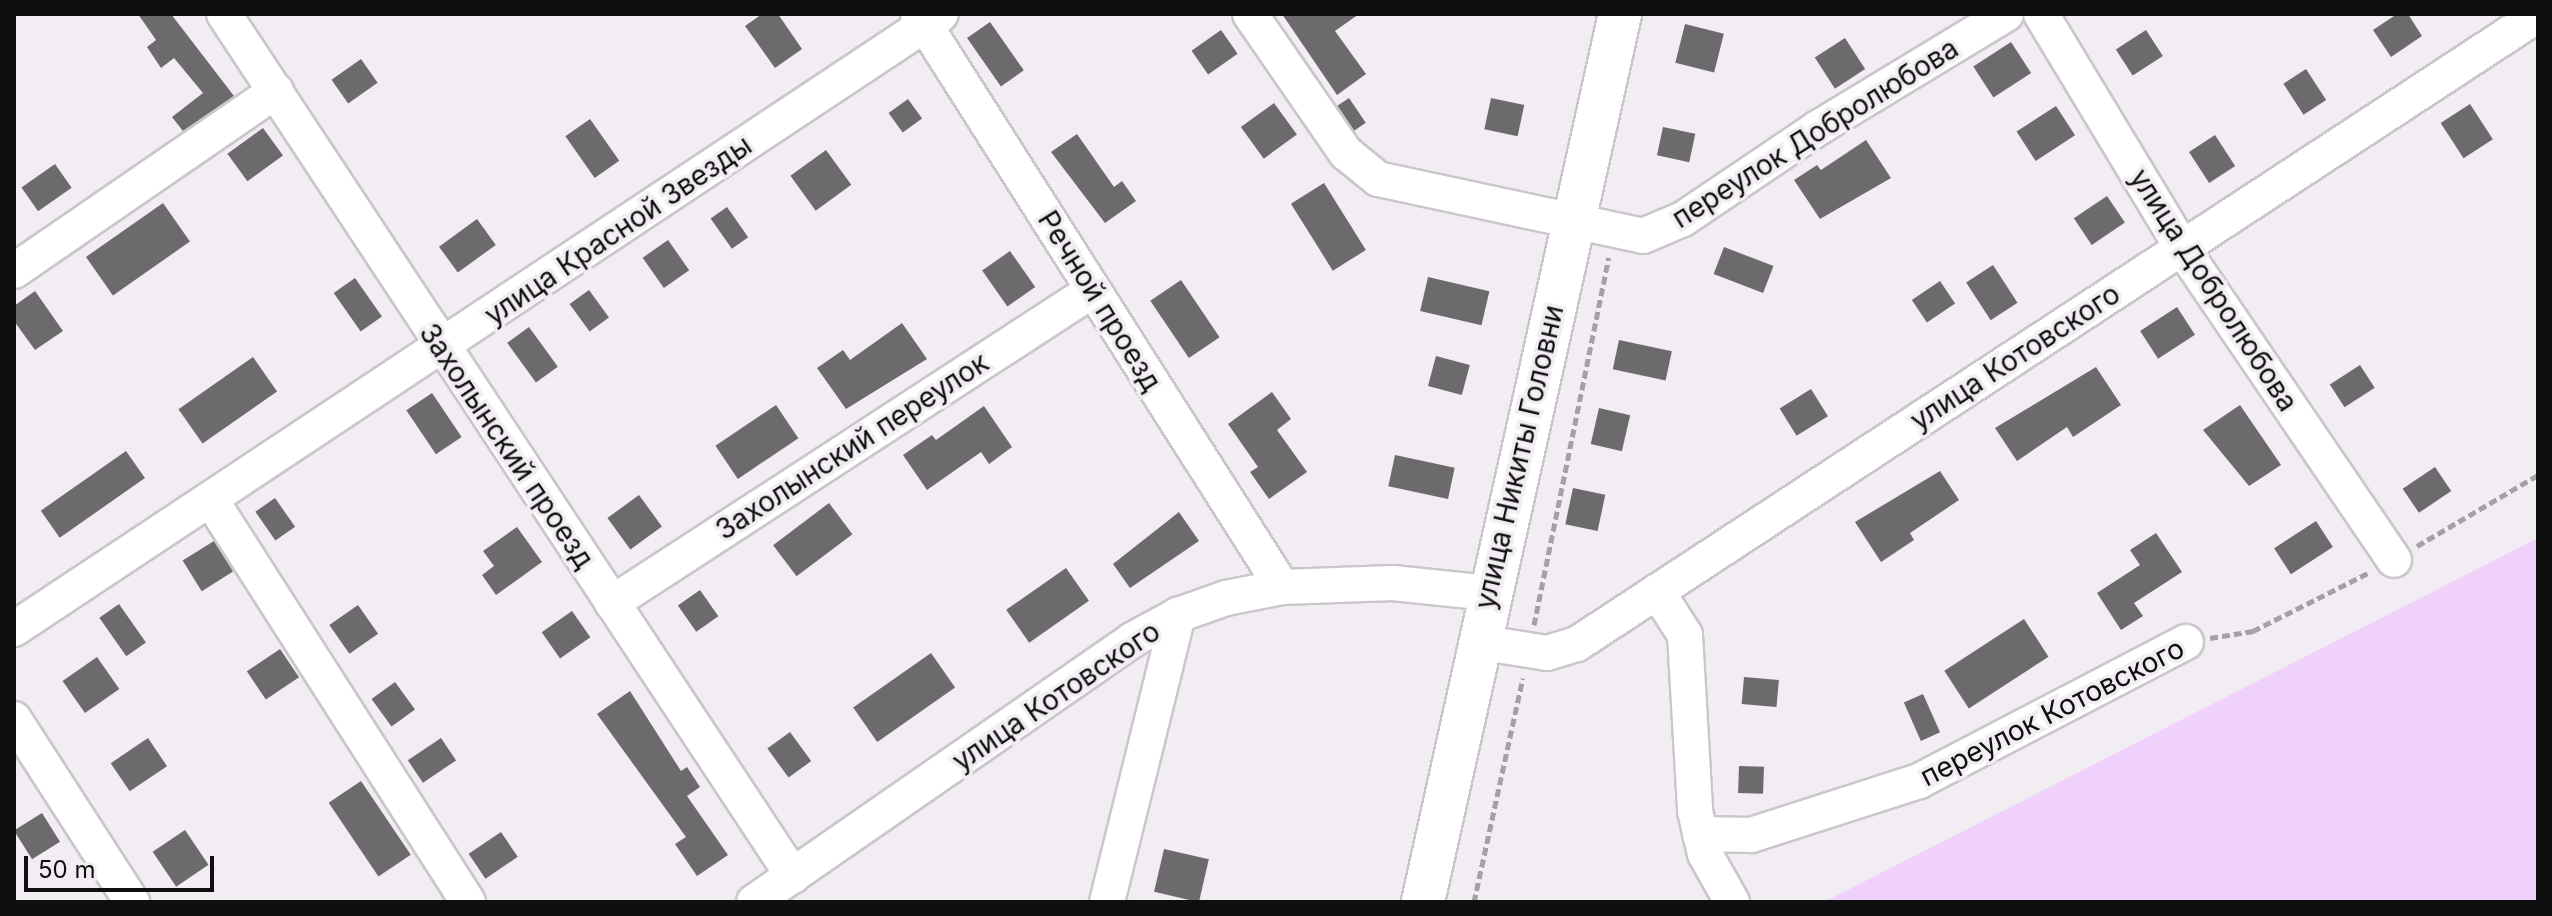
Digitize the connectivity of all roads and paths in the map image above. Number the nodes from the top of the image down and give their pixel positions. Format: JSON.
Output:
{"nodes":[{"id":1,"x":224,"y":14,"type":"edge"},
{"id":2,"x":1250,"y":14,"type":"edge"},
{"id":3,"x":1620,"y":14,"type":"edge"},
{"id":4,"x":2006,"y":14,"type":"edge"},
{"id":5,"x":2041,"y":14,"type":"edge"},
{"id":6,"x":2538,"y":15,"type":"edge"},
{"id":7,"x":928,"y":17,"type":"edge"},
{"id":8,"x":276,"y":91,"type":"junction"},
{"id":9,"x":1572,"y":220,"type":"junction"},
{"id":10,"x":1615,"y":230,"type":"junction"},
{"id":11,"x":2182,"y":248,"type":"junction"},
{"id":12,"x":14,"y":271,"type":"edge"},
{"id":13,"x":1093,"y":290,"type":"junction"},
{"id":14,"x":442,"y":348,"type":"junction"},
{"id":15,"x":2538,"y":475,"type":"edge"},
{"id":16,"x":211,"y":500,"type":"junction"},
{"id":17,"x":2394,"y":560,"type":"junction"},
{"id":18,"x":1282,"y":587,"type":"junction"},
{"id":19,"x":1657,"y":591,"type":"junction"},
{"id":20,"x":1489,"y":593,"type":"junction"},
{"id":21,"x":612,"y":603,"type":"junction"},
{"id":22,"x":1178,"y":615,"type":"junction"},
{"id":23,"x":14,"y":629,"type":"edge"},
{"id":24,"x":1478,"y":642,"type":"junction"},
{"id":25,"x":2186,"y":642,"type":"joint"},
{"id":26,"x":1528,"y":650,"type":"junction"},
{"id":27,"x":14,"y":719,"type":"edge"},
{"id":28,"x":1700,"y":834,"type":"junction"},
{"id":29,"x":792,"y":889,"type":"edge"},
{"id":30,"x":132,"y":902,"type":"edge"},
{"id":31,"x":468,"y":902,"type":"edge"},
{"id":32,"x":754,"y":902,"type":"edge"},
{"id":33,"x":1107,"y":902,"type":"edge"},
{"id":34,"x":1423,"y":902,"type":"edge"},
{"id":35,"x":1474,"y":902,"type":"edge"},
{"id":36,"x":1732,"y":902,"type":"edge"}],
"edges":[{"from":1,"to":8,"type":"street","name":"Захолынский проезд"},
{"from":2,"to":9,"type":"street","name":"переулок Добролюбова"},
{"from":3,"to":9,"type":"main road","name":"улица Никиты Головни"},
{"from":4,"to":10,"type":"street","name":"переулок Добролюбова"},
{"from":5,"to":11,"type":"street","name":"улица Добролюбова"},
{"from":6,"to":11,"type":"street","name":"улица Котовского"},
{"from":7,"to":13,"type":"street","name":"Речной проезд"},
{"from":7,"to":14,"type":"street","name":"улица Красной Звезды"},
{"from":8,"to":12,"type":"street"},
{"from":8,"to":14,"type":"street","name":"Захолынский проезд"},
{"from":9,"to":10,"type":"street","name":"переулок Добролюбова"},
{"from":9,"to":20,"type":"main road","name":"улица Никиты Головни"},
{"from":10,"to":26,"type":"path"},
{"from":11,"to":17,"type":"street","name":"улица Добролюбова"},
{"from":11,"to":19,"type":"street","name":"улица Котовского"},
{"from":13,"to":18,"type":"street","name":"Речной проезд"},
{"from":13,"to":21,"type":"street","name":"Захолынский переулок"},
{"from":14,"to":16,"type":"street","name":"улица Красной Звезды"},
{"from":14,"to":21,"type":"street","name":"Захолынский проезд"},
{"from":15,"to":17,"type":"path","name":"переулок Котовского"},
{"from":16,"to":23,"type":"street","name":"улица Красной Звезды"},
{"from":16,"to":31,"type":"street"},
{"from":17,"to":25,"type":"path","name":"переулок Котовского"},
{"from":18,"to":20,"type":"street","name":"улица Котовского"},
{"from":18,"to":22,"type":"street","name":"улица Котовского"},
{"from":19,"to":26,"type":"street","name":"улица Котовского"},
{"from":19,"to":28,"type":"street"},
{"from":20,"to":24,"type":"main road","name":"улица Никиты Головни"},
{"from":21,"to":29,"type":"street","name":"Захолынский проезд"},
{"from":22,"to":29,"type":"street","name":"улица Котовского"},
{"from":22,"to":33,"type":"street"},
{"from":24,"to":26,"type":"street","name":"улица Котовского"},
{"from":24,"to":34,"type":"main road","name":"улица Никиты Головни"},
{"from":25,"to":28,"type":"street","name":"переулок Котовского"},
{"from":26,"to":35,"type":"path"},
{"from":27,"to":30,"type":"street"},
{"from":28,"to":36,"type":"street"},
{"from":29,"to":32,"type":"street","name":"улица Котовского"}]}
